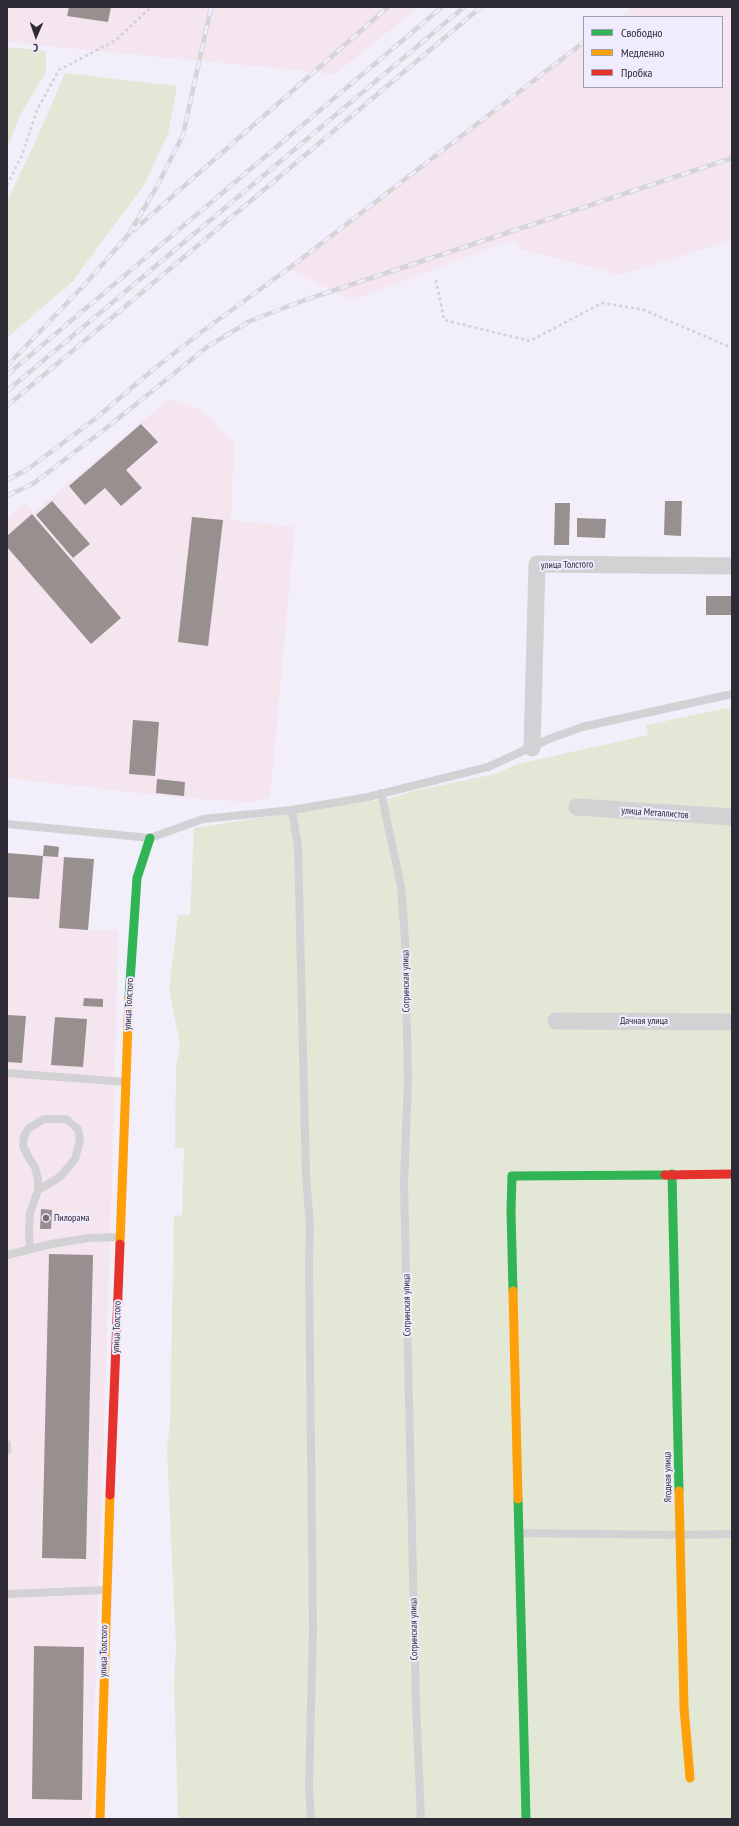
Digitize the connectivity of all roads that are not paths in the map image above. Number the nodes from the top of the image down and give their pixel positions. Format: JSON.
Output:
{"nodes":[{"id":1,"x":732,"y":566,"type":"edge"},
{"id":2,"x":732,"y":694,"type":"edge"},
{"id":3,"x":532,"y":748,"type":"junction"},
{"id":4,"x":381,"y":793,"type":"junction"},
{"id":5,"x":577,"y":808,"type":"dead end"},
{"id":6,"x":292,"y":810,"type":"junction"},
{"id":7,"x":732,"y":817,"type":"edge"},
{"id":8,"x":7,"y":824,"type":"edge"},
{"id":9,"x":150,"y":838,"type":"junction"},
{"id":10,"x":556,"y":1021,"type":"dead end"},
{"id":11,"x":732,"y":1022,"type":"edge"},
{"id":12,"x":7,"y":1073,"type":"edge"},
{"id":13,"x":126,"y":1082,"type":"junction"},
{"id":14,"x":672,"y":1174,"type":"junction"},
{"id":15,"x":732,"y":1174,"type":"edge"},
{"id":16,"x":38,"y":1190,"type":"junction"},
{"id":17,"x":120,"y":1237,"type":"junction"},
{"id":18,"x":30,"y":1249,"type":"junction"},
{"id":19,"x":7,"y":1256,"type":"edge"},
{"id":20,"x":7,"y":1444,"type":"edge"},
{"id":21,"x":7,"y":1452,"type":"edge"},
{"id":22,"x":519,"y":1533,"type":"junction"},
{"id":23,"x":732,"y":1534,"type":"edge"},
{"id":24,"x":680,"y":1535,"type":"junction"},
{"id":25,"x":106,"y":1590,"type":"junction"},
{"id":26,"x":7,"y":1594,"type":"edge"},
{"id":27,"x":690,"y":1778,"type":"dead end"},
{"id":28,"x":100,"y":1819,"type":"edge"},
{"id":29,"x":311,"y":1819,"type":"edge"},
{"id":30,"x":421,"y":1819,"type":"edge"},
{"id":31,"x":526,"y":1819,"type":"edge"}],
"edges":[{"from":1,"to":3,"type":"street","name":"улица Толстого"},
{"from":2,"to":3,"type":"lane"},
{"from":3,"to":4,"type":"lane"},
{"from":4,"to":6,"type":"lane"},
{"from":4,"to":30,"type":"lane","name":"Согринская улица"},
{"from":5,"to":7,"type":"street","name":"улица Металлистов"},
{"from":6,"to":9,"type":"lane"},
{"from":6,"to":29,"type":"lane"},
{"from":8,"to":9,"type":"lane"},
{"from":9,"to":13,"type":"street","name":"улица Толстого"},
{"from":10,"to":11,"type":"street","name":"Дачная улица"},
{"from":12,"to":13,"type":"lane"},
{"from":13,"to":17,"type":"street","name":"улица Толстого"},
{"from":14,"to":15,"type":"street"},
{"from":14,"to":22,"type":"street"},
{"from":14,"to":24,"type":"street","name":"Ягодная улица"},
{"from":16,"to":16,"type":"lane"},
{"from":16,"to":18,"type":"lane"},
{"from":17,"to":18,"type":"lane"},
{"from":17,"to":25,"type":"street","name":"улица Толстого"},
{"from":18,"to":19,"type":"lane"},
{"from":20,"to":21,"type":"lane"},
{"from":22,"to":24,"type":"lane"},
{"from":22,"to":31,"type":"street"},
{"from":23,"to":24,"type":"lane"},
{"from":24,"to":27,"type":"street","name":"Ягодная улица"},
{"from":25,"to":26,"type":"lane"},
{"from":25,"to":28,"type":"street","name":"улица Толстого"}]}
